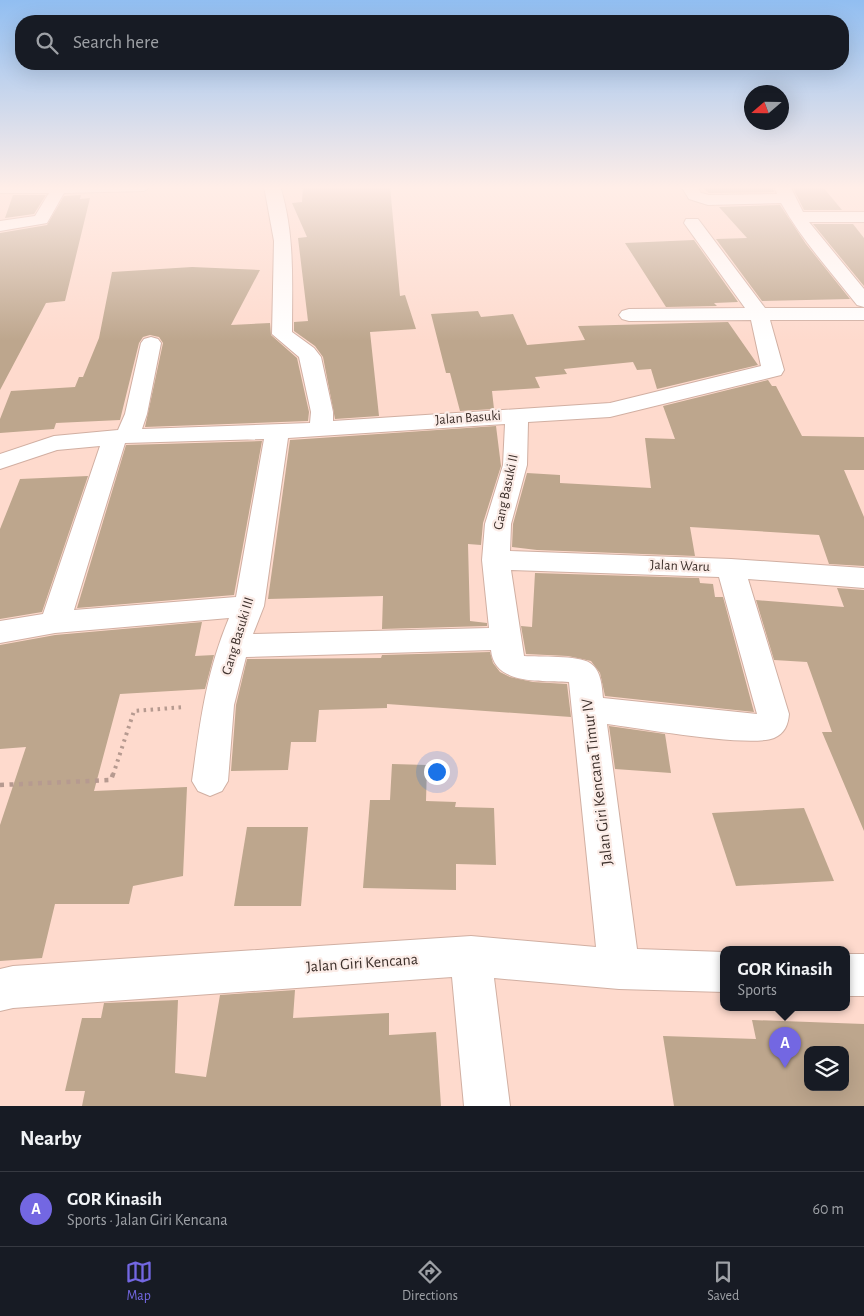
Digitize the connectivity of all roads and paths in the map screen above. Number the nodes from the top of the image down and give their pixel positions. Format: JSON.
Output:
{"nodes":[{"id":1,"x":283,"y":238,"type":"edge"},
{"id":2,"x":703,"y":238,"type":"edge"},
{"id":3,"x":814,"y":238,"type":"edge"},
{"id":4,"x":864,"y":301,"type":"edge"},
{"id":5,"x":759,"y":314,"type":"junction"},
{"id":6,"x":864,"y":314,"type":"edge"},
{"id":7,"x":629,"y":315,"type":"dead end"},
{"id":8,"x":151,"y":343,"type":"dead end"},
{"id":9,"x":517,"y":415,"type":"junction"},
{"id":10,"x":321,"y":428,"type":"junction"},
{"id":11,"x":277,"y":432,"type":"junction"},
{"id":12,"x":121,"y":437,"type":"junction"},
{"id":13,"x":0,"y":462,"type":"edge"},
{"id":14,"x":496,"y":560,"type":"junction"},
{"id":15,"x":731,"y":568,"type":"junction"},
{"id":16,"x":864,"y":578,"type":"edge"},
{"id":17,"x":249,"y":606,"type":"junction"},
{"id":18,"x":55,"y":622,"type":"junction"},
{"id":19,"x":0,"y":632,"type":"edge"},
{"id":20,"x":233,"y":646,"type":"junction"},
{"id":21,"x":506,"y":648,"type":"junction"},
{"id":22,"x":218,"y":705,"type":"junction"},
{"id":23,"x":588,"y":710,"type":"junction"},
{"id":24,"x":210,"y":781,"type":"dead end"},
{"id":25,"x":0,"y":785,"type":"edge"},
{"id":26,"x":471,"y":956,"type":"junction"},
{"id":27,"x":619,"y":969,"type":"junction"},
{"id":28,"x":720,"y":972,"type":"edge"},
{"id":29,"x":850,"y":975,"type":"edge"},
{"id":30,"x":864,"y":975,"type":"edge"},
{"id":31,"x":0,"y":990,"type":"edge"},
{"id":32,"x":487,"y":1106,"type":"edge"}],
"edges":[{"from":1,"to":10,"type":"street"},
{"from":2,"to":5,"type":"street"},
{"from":3,"to":4,"type":"street"},
{"from":5,"to":6,"type":"street"},
{"from":5,"to":7,"type":"street"},
{"from":5,"to":9,"type":"street","name":"Jalan Basuki"},
{"from":8,"to":12,"type":"street"},
{"from":9,"to":10,"type":"street","name":"Jalan Basuki"},
{"from":9,"to":14,"type":"street","name":"Gang Basuki II"},
{"from":10,"to":11,"type":"street","name":"Jalan Basuki"},
{"from":11,"to":12,"type":"street","name":"Jalan Basuki"},
{"from":11,"to":17,"type":"street","name":"Gang Basuki III"},
{"from":12,"to":13,"type":"street","name":"Jalan Basuki"},
{"from":12,"to":18,"type":"street"},
{"from":14,"to":15,"type":"street","name":"Jalan Waru"},
{"from":14,"to":21,"type":"street","name":"Gang Basuki II"},
{"from":15,"to":16,"type":"street","name":"Jalan Waru"},
{"from":15,"to":23,"type":"street"},
{"from":17,"to":18,"type":"street"},
{"from":17,"to":20,"type":"street","name":"Gang Basuki III"},
{"from":18,"to":19,"type":"street"},
{"from":20,"to":21,"type":"street"},
{"from":20,"to":22,"type":"street","name":"Gang Basuki III"},
{"from":21,"to":23,"type":"street","name":"Jalan Giri Kencana Timur IV"},
{"from":22,"to":24,"type":"street","name":"Gang Basuki III"},
{"from":22,"to":25,"type":"path"},
{"from":23,"to":27,"type":"street","name":"Jalan Giri Kencana Timur IV"},
{"from":26,"to":27,"type":"street","name":"Jalan Giri Kencana"},
{"from":26,"to":31,"type":"street","name":"Jalan Giri Kencana"},
{"from":26,"to":32,"type":"street"},
{"from":27,"to":28,"type":"street","name":"Jalan Giri Kencana"},
{"from":29,"to":30,"type":"street"}]}
